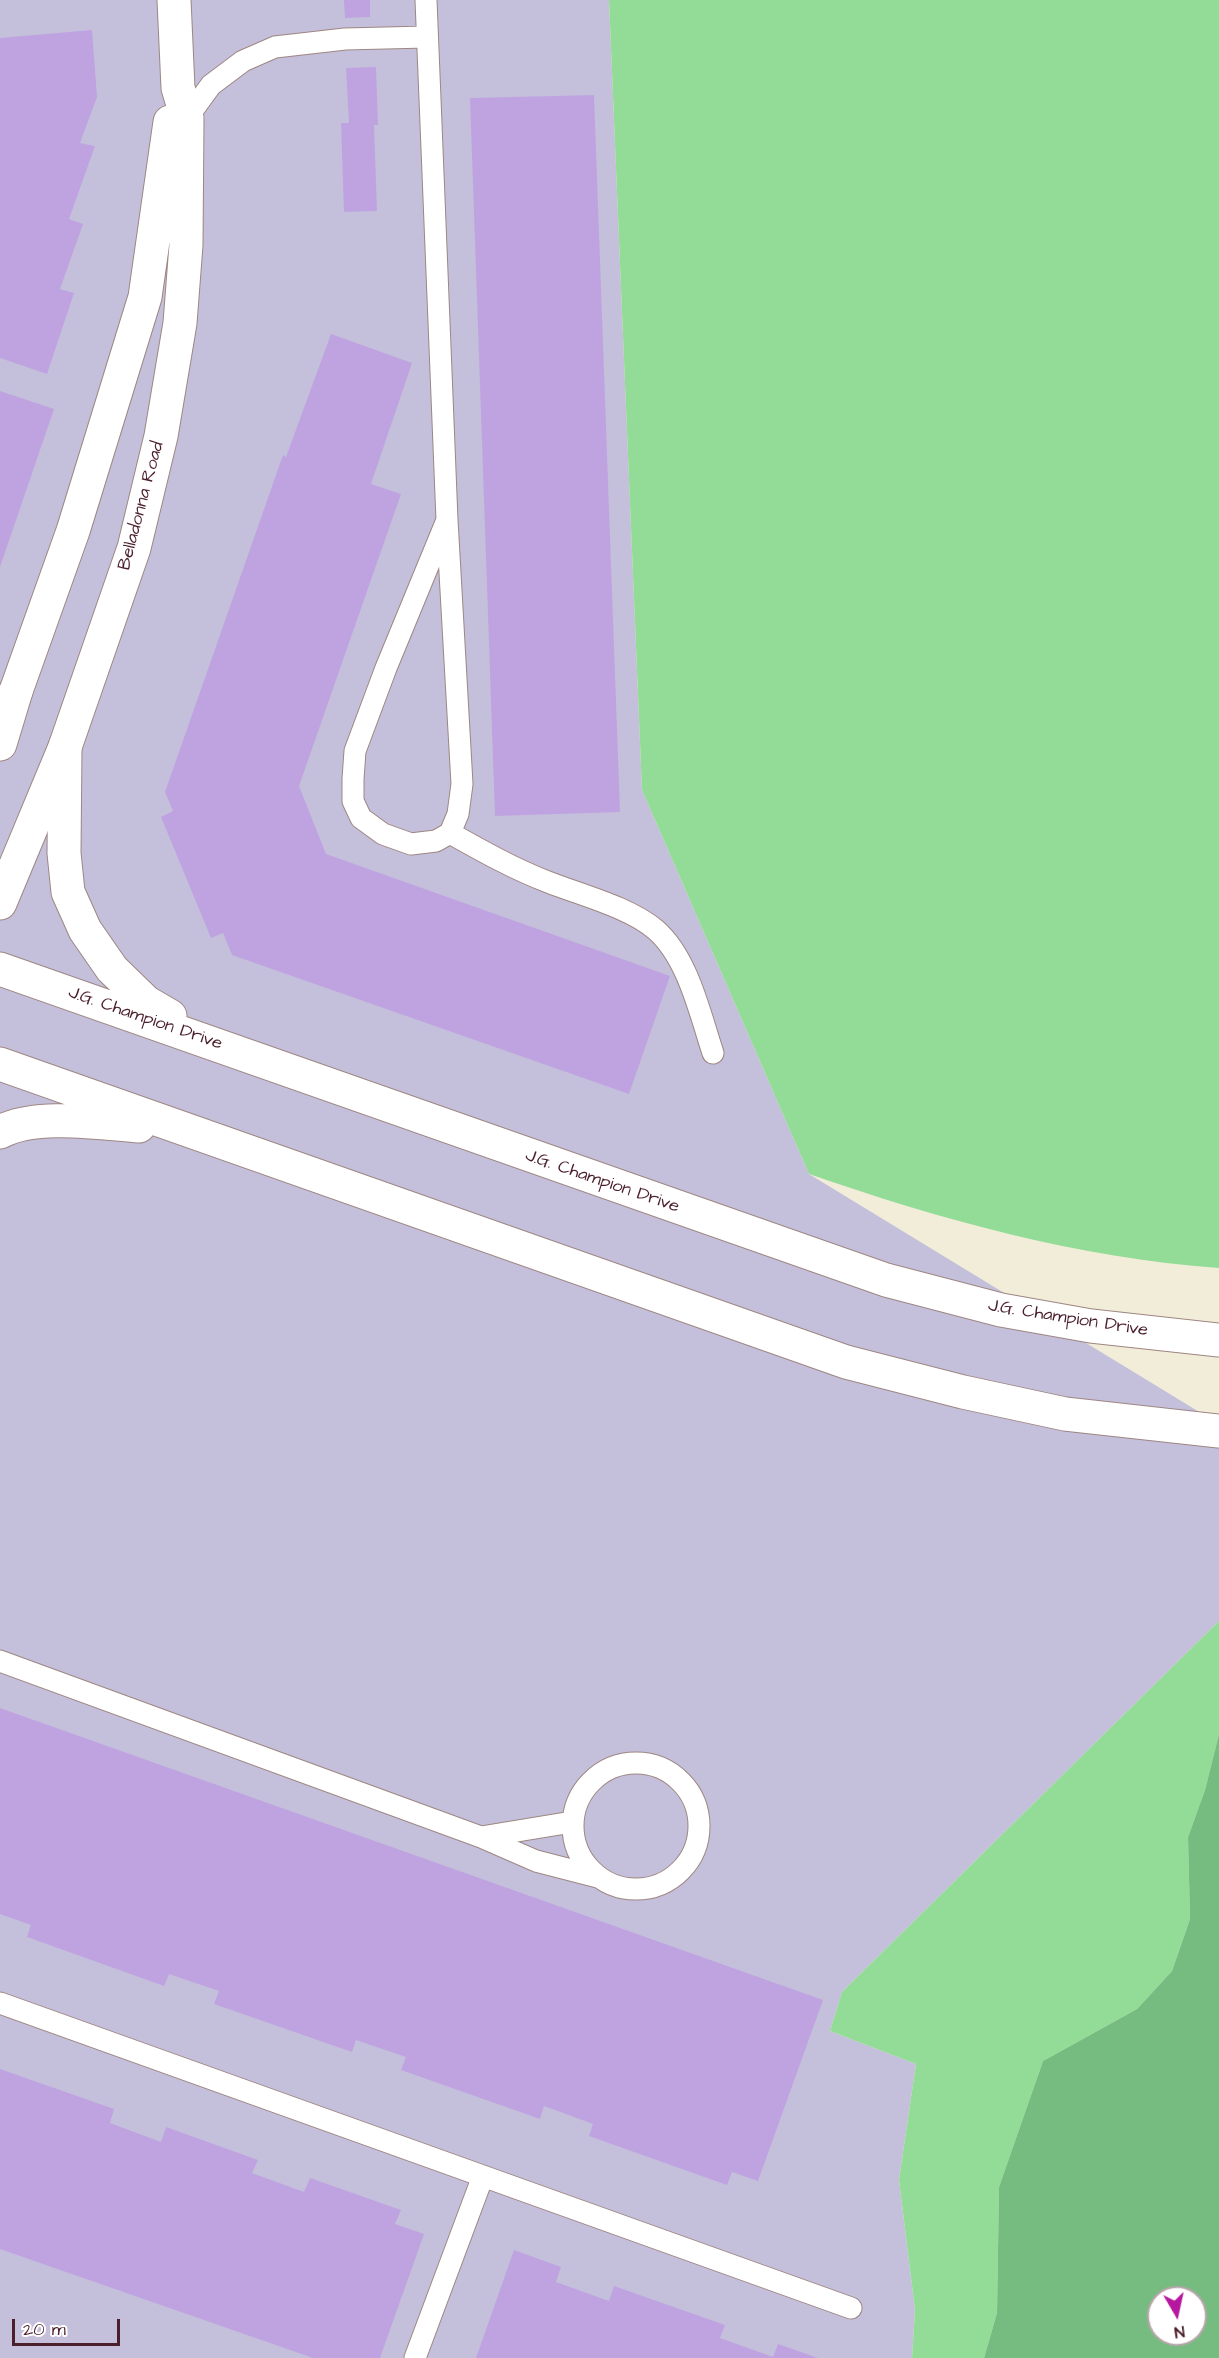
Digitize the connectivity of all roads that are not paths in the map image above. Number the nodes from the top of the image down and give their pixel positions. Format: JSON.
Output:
{"nodes":[{"id":1,"x":174,"y":0,"type":"edge"},
{"id":2,"x":426,"y":0,"type":"edge"},
{"id":3,"x":426,"y":37,"type":"junction"},
{"id":4,"x":182,"y":103,"type":"junction"},
{"id":5,"x":447,"y":520,"type":"junction"},
{"id":6,"x":16,"y":691,"type":"junction"},
{"id":7,"x":0,"y":725,"type":"edge"},
{"id":8,"x":0,"y":744,"type":"edge"},
{"id":9,"x":65,"y":747,"type":"junction"},
{"id":10,"x":450,"y":833,"type":"junction"},
{"id":11,"x":0,"y":903,"type":"edge"},
{"id":12,"x":0,"y":969,"type":"edge"},
{"id":13,"x":221,"y":1046,"type":"junction"},
{"id":14,"x":713,"y":1053,"type":"dead end"},
{"id":15,"x":0,"y":1064,"type":"edge"},
{"id":16,"x":189,"y":1130,"type":"junction"},
{"id":17,"x":0,"y":1132,"type":"edge"},
{"id":18,"x":1219,"y":1340,"type":"edge"},
{"id":19,"x":1219,"y":1431,"type":"edge"},
{"id":20,"x":0,"y":1661,"type":"edge"},
{"id":21,"x":572,"y":1822,"type":"junction"},
{"id":22,"x":481,"y":1837,"type":"junction"},
{"id":23,"x":598,"y":1877,"type":"junction"},
{"id":24,"x":0,"y":2003,"type":"edge"},
{"id":25,"x":483,"y":2176,"type":"junction"},
{"id":26,"x":851,"y":2308,"type":"dead end"},
{"id":27,"x":415,"y":2358,"type":"edge"}],
"edges":[{"from":1,"to":4,"type":"street","name":"Belladonna Road"},
{"from":2,"to":3,"type":"lane"},
{"from":3,"to":4,"type":"lane"},
{"from":3,"to":5,"type":"lane"},
{"from":4,"to":6,"type":"street","name":"Belladonna Road"},
{"from":4,"to":9,"type":"street","name":"Belladonna Road"},
{"from":5,"to":10,"type":"lane"},
{"from":5,"to":10,"type":"lane"},
{"from":6,"to":7,"type":"street"},
{"from":6,"to":8,"type":"street","name":"Belladonna Road"},
{"from":9,"to":11,"type":"street","name":"Belladonna Road"},
{"from":9,"to":13,"type":"street"},
{"from":10,"to":14,"type":"lane"},
{"from":12,"to":13,"type":"street","name":"J.G. Champion Drive"},
{"from":13,"to":18,"type":"street","name":"J.G. Champion Drive"},
{"from":15,"to":16,"type":"street"},
{"from":16,"to":17,"type":"street"},
{"from":16,"to":19,"type":"street"},
{"from":20,"to":22,"type":"lane"},
{"from":21,"to":22,"type":"lane"},
{"from":21,"to":23,"type":"lane"},
{"from":21,"to":23,"type":"lane"},
{"from":22,"to":23,"type":"lane"},
{"from":24,"to":25,"type":"lane"},
{"from":25,"to":26,"type":"lane"},
{"from":25,"to":27,"type":"lane"}]}
